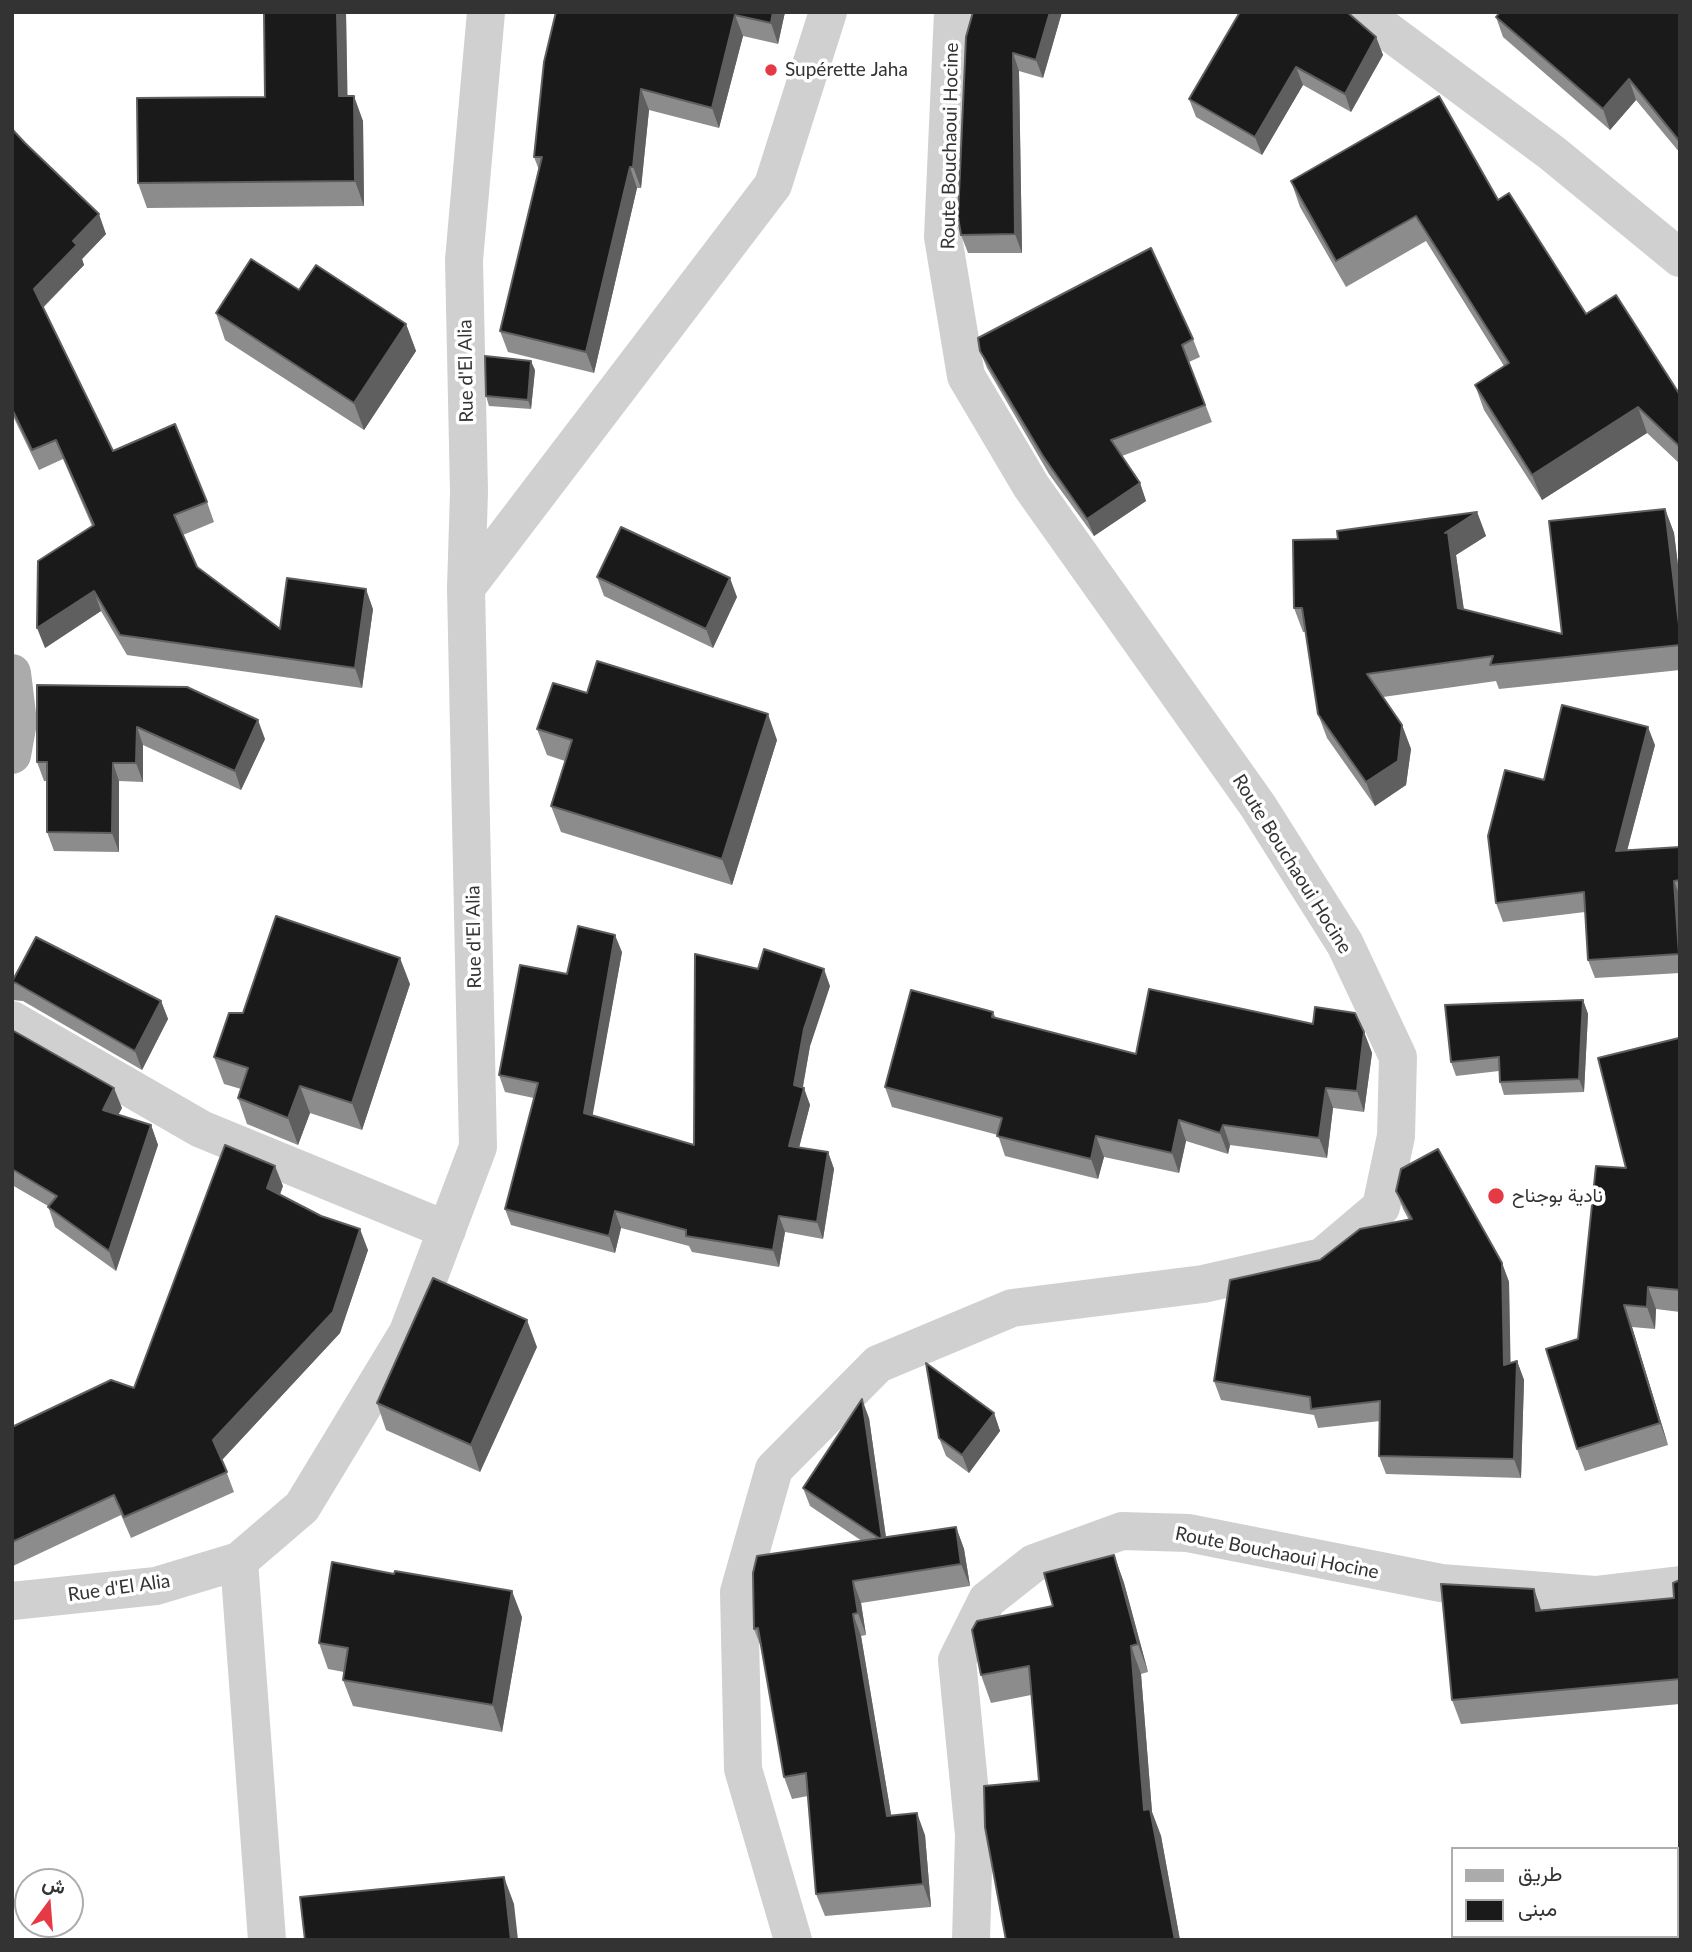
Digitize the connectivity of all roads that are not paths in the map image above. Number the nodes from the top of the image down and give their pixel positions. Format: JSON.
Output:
{"nodes":[{"id":1,"x":486,"y":12,"type":"edge"},
{"id":2,"x":828,"y":12,"type":"edge"},
{"id":3,"x":953,"y":12,"type":"edge"},
{"id":4,"x":1362,"y":12,"type":"edge"},
{"id":5,"x":1680,"y":258,"type":"edge"},
{"id":6,"x":466,"y":588,"type":"junction"},
{"id":7,"x":12,"y":673,"type":"edge"},
{"id":8,"x":12,"y":755,"type":"edge"},
{"id":9,"x":12,"y":1020,"type":"edge"},
{"id":10,"x":447,"y":1230,"type":"junction"},
{"id":11,"x":239,"y":1562,"type":"junction"},
{"id":12,"x":1680,"y":1586,"type":"edge"},
{"id":13,"x":12,"y":1601,"type":"edge"},
{"id":14,"x":267,"y":1940,"type":"edge"},
{"id":15,"x":793,"y":1940,"type":"edge"},
{"id":16,"x":971,"y":1940,"type":"edge"}],
"edges":[{"from":1,"to":6,"type":"street","name":"Rue d'El Alia"},
{"from":2,"to":6,"type":"street"},
{"from":3,"to":15,"type":"street","name":"Route Bouchaoui Hocine"},
{"from":4,"to":5,"type":"street"},
{"from":6,"to":10,"type":"street","name":"Rue d'El Alia"},
{"from":7,"to":8,"type":"main road"},
{"from":9,"to":10,"type":"street"},
{"from":10,"to":11,"type":"street","name":"Rue d'El Alia"},
{"from":11,"to":13,"type":"street","name":"Rue d'El Alia"},
{"from":11,"to":14,"type":"street"},
{"from":12,"to":16,"type":"street","name":"Route Bouchaoui Hocine"}]}
